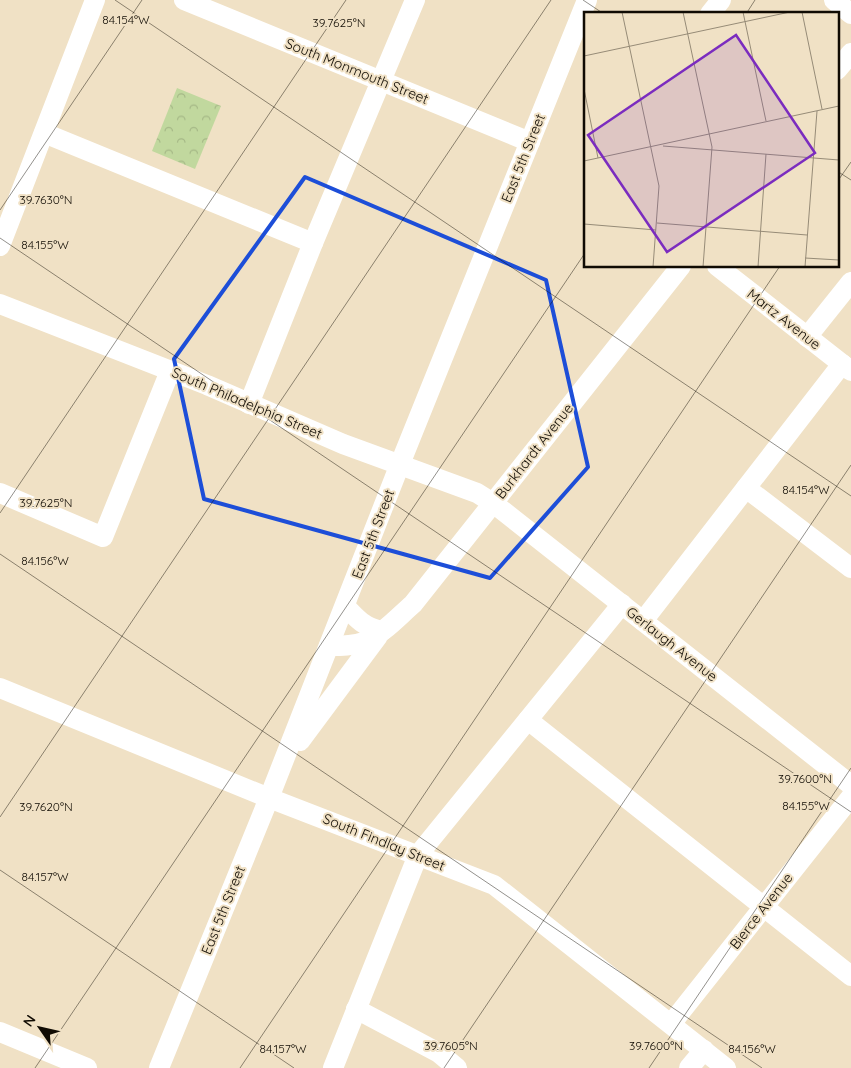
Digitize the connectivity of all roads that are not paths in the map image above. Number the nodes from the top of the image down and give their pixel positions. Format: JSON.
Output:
{"nodes":[{"id":1,"x":95,"y":0,"type":"edge"},
{"id":2,"x":184,"y":0,"type":"edge"},
{"id":3,"x":415,"y":0,"type":"edge"},
{"id":4,"x":721,"y":0,"type":"edge"},
{"id":5,"x":834,"y":0,"type":"edge"},
{"id":6,"x":712,"y":12,"type":"edge"},
{"id":7,"x":584,"y":14,"type":"edge"},
{"id":8,"x":851,"y":14,"type":"edge"},
{"id":9,"x":578,"y":42,"type":"edge"},
{"id":10,"x":851,"y":53,"type":"edge"},
{"id":11,"x":838,"y":69,"type":"edge"},
{"id":12,"x":382,"y":82,"type":"junction"},
{"id":13,"x":44,"y":133,"type":"junction"},
{"id":14,"x":530,"y":142,"type":"junction"},
{"id":15,"x":313,"y":243,"type":"junction"},
{"id":16,"x":0,"y":246,"type":"edge"},
{"id":17,"x":679,"y":268,"type":"edge"},
{"id":18,"x":721,"y":268,"type":"edge"},
{"id":19,"x":851,"y":282,"type":"edge"},
{"id":20,"x":0,"y":304,"type":"edge"},
{"id":21,"x":807,"y":337,"type":"junction"},
{"id":22,"x":847,"y":368,"type":"edge"},
{"id":23,"x":170,"y":371,"type":"junction"},
{"id":24,"x":250,"y":404,"type":"junction"},
{"id":25,"x":400,"y":464,"type":"junction"},
{"id":26,"x":746,"y":488,"type":"junction"},
{"id":27,"x":0,"y":493,"type":"edge"},
{"id":28,"x":493,"y":503,"type":"junction"},
{"id":29,"x":851,"y":568,"type":"edge"},
{"id":30,"x":622,"y":604,"type":"junction"},
{"id":31,"x":345,"y":606,"type":"junction"},
{"id":32,"x":643,"y":621,"type":"junction"},
{"id":33,"x":382,"y":631,"type":"junction"},
{"id":34,"x":329,"y":646,"type":"junction"},
{"id":35,"x":0,"y":688,"type":"edge"},
{"id":36,"x":528,"y":720,"type":"junction"},
{"id":37,"x":283,"y":762,"type":"junction"},
{"id":38,"x":851,"y":785,"type":"edge"},
{"id":39,"x":851,"y":797,"type":"edge"},
{"id":40,"x":269,"y":798,"type":"junction"},
{"id":41,"x":418,"y":855,"type":"junction"},
{"id":42,"x":764,"y":907,"type":"junction"},
{"id":43,"x":851,"y":976,"type":"edge"},
{"id":44,"x":356,"y":1009,"type":"junction"},
{"id":45,"x":671,"y":1024,"type":"junction"},
{"id":46,"x":0,"y":1032,"type":"edge"},
{"id":47,"x":704,"y":1050,"type":"junction"},
{"id":48,"x":87,"y":1068,"type":"edge"},
{"id":49,"x":159,"y":1068,"type":"edge"},
{"id":50,"x":333,"y":1068,"type":"edge"},
{"id":51,"x":457,"y":1068,"type":"edge"},
{"id":52,"x":689,"y":1068,"type":"edge"},
{"id":53,"x":726,"y":1068,"type":"edge"}],
"edges":[{"from":1,"to":13,"type":"street"},
{"from":2,"to":12,"type":"street","name":"South Monmouth Street"},
{"from":3,"to":12,"type":"street"},
{"from":4,"to":6,"type":"street"},
{"from":5,"to":8,"type":"street"},
{"from":7,"to":9,"type":"street","name":"East 5th Street"},
{"from":9,"to":14,"type":"street","name":"East 5th Street"},
{"from":10,"to":11,"type":"street"},
{"from":12,"to":14,"type":"street","name":"South Monmouth Street"},
{"from":12,"to":15,"type":"street"},
{"from":13,"to":15,"type":"street"},
{"from":13,"to":16,"type":"street"},
{"from":14,"to":25,"type":"street","name":"East 5th Street"},
{"from":15,"to":24,"type":"street"},
{"from":17,"to":28,"type":"street","name":"Burkhardt Avenue"},
{"from":18,"to":21,"type":"street","name":"Martz Avenue"},
{"from":19,"to":21,"type":"street"},
{"from":20,"to":23,"type":"street","name":"South Philadelphia Street"},
{"from":21,"to":22,"type":"street","name":"Martz Avenue"},
{"from":22,"to":26,"type":"street"},
{"from":23,"to":24,"type":"street","name":"South Philadelphia Street"},
{"from":23,"to":27,"type":"street"},
{"from":24,"to":25,"type":"street","name":"South Philadelphia Street"},
{"from":25,"to":28,"type":"street","name":"South Philadelphia Street"},
{"from":25,"to":31,"type":"street","name":"East 5th Street"},
{"from":26,"to":29,"type":"street"},
{"from":26,"to":32,"type":"street"},
{"from":28,"to":30,"type":"street","name":"Gerlaugh Avenue"},
{"from":28,"to":33,"type":"street","name":"Burkhardt Avenue"},
{"from":30,"to":32,"type":"street","name":"Gerlaugh Avenue"},
{"from":30,"to":36,"type":"street"},
{"from":31,"to":33,"type":"street"},
{"from":31,"to":34,"type":"street","name":"East 5th Street"},
{"from":32,"to":38,"type":"street","name":"Gerlaugh Avenue"},
{"from":33,"to":34,"type":"street","name":"Burkhardt Avenue"},
{"from":33,"to":37,"type":"street","name":"Burkhardt Avenue"},
{"from":34,"to":37,"type":"street","name":"East 5th Street"},
{"from":35,"to":40,"type":"street","name":"South Findlay Street"},
{"from":36,"to":41,"type":"street"},
{"from":36,"to":42,"type":"street"},
{"from":37,"to":40,"type":"street","name":"East 5th Street"},
{"from":39,"to":42,"type":"street","name":"Bierce Avenue"},
{"from":40,"to":41,"type":"street","name":"South Findlay Street"},
{"from":40,"to":49,"type":"street","name":"East 5th Street"},
{"from":41,"to":44,"type":"street"},
{"from":41,"to":45,"type":"street","name":"South Findlay Street"},
{"from":42,"to":43,"type":"street"},
{"from":42,"to":45,"type":"street","name":"Bierce Avenue"},
{"from":44,"to":50,"type":"street"},
{"from":44,"to":51,"type":"street"},
{"from":45,"to":47,"type":"street","name":"South Findlay Street"},
{"from":46,"to":48,"type":"street"},
{"from":47,"to":52,"type":"street"},
{"from":47,"to":53,"type":"street","name":"South Findlay Street"}]}
